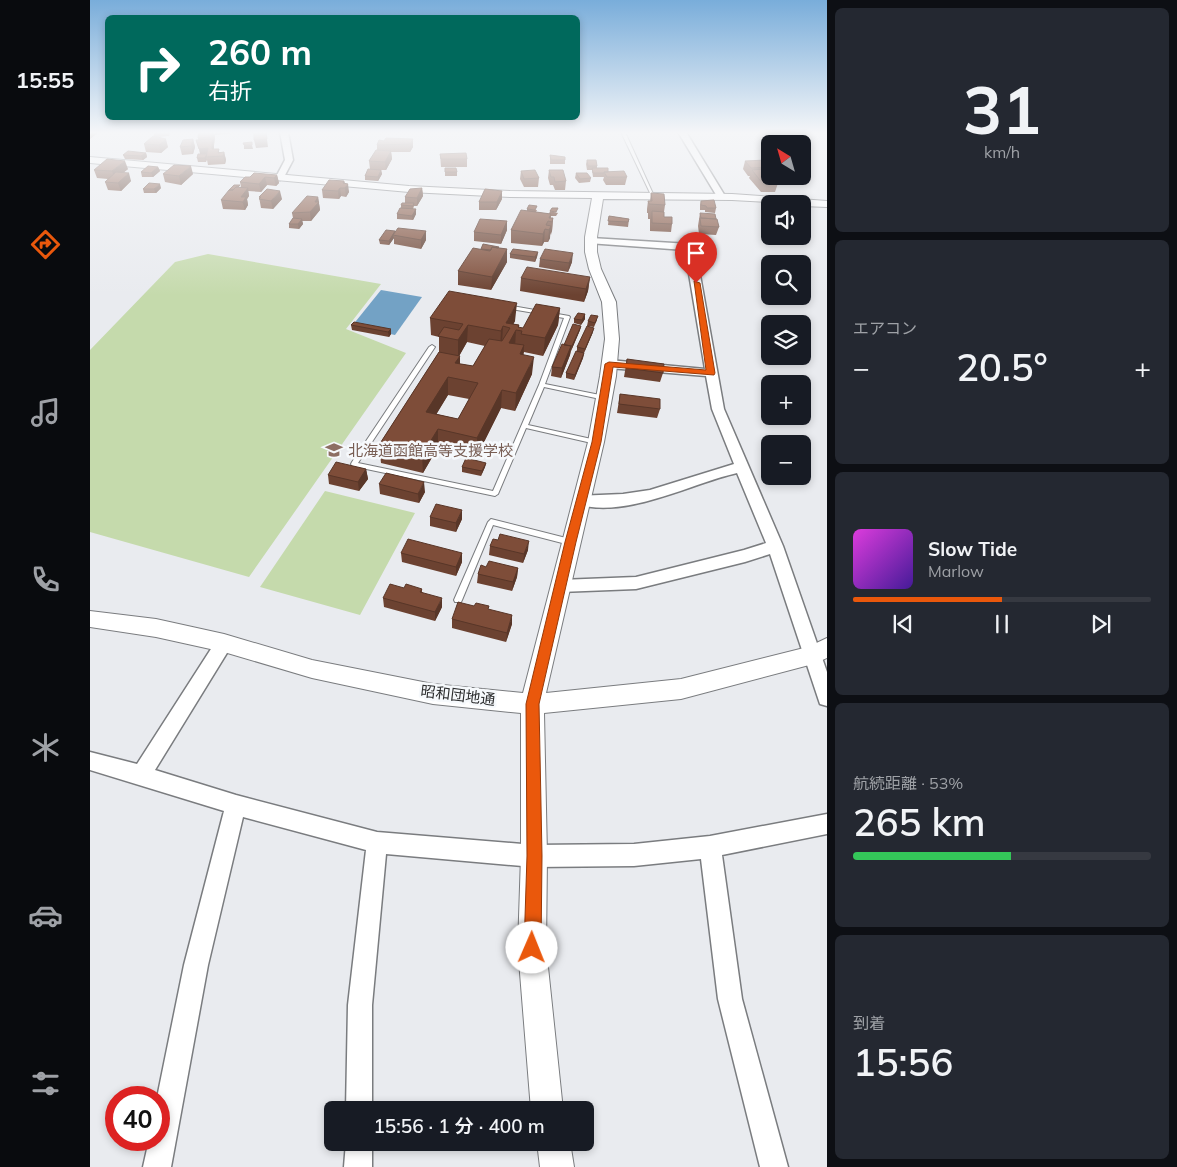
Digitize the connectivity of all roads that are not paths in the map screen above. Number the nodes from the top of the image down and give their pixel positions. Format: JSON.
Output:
{"nodes":[{"id":1,"x":382,"y":186,"type":"edge"},
{"id":2,"x":649,"y":186,"type":"edge"},
{"id":3,"x":715,"y":186,"type":"edge"},
{"id":4,"x":598,"y":195,"type":"junction"},
{"id":5,"x":653,"y":196,"type":"junction"},
{"id":6,"x":721,"y":196,"type":"junction"},
{"id":7,"x":827,"y":204,"type":"edge"},
{"id":8,"x":591,"y":241,"type":"junction"},
{"id":9,"x":500,"y":306,"type":"edge"},
{"id":10,"x":432,"y":347,"type":"dead end"},
{"id":11,"x":609,"y":364,"type":"junction"},
{"id":12,"x":711,"y":373,"type":"junction"},
{"id":13,"x":542,"y":385,"type":"junction"},
{"id":14,"x":605,"y":398,"type":"junction"},
{"id":15,"x":524,"y":426,"type":"junction"},
{"id":16,"x":596,"y":442,"type":"junction"},
{"id":17,"x":742,"y":467,"type":"junction"},
{"id":18,"x":581,"y":500,"type":"junction"},
{"id":19,"x":570,"y":542,"type":"junction"},
{"id":20,"x":775,"y":546,"type":"junction"},
{"id":21,"x":560,"y":586,"type":"junction"},
{"id":22,"x":458,"y":600,"type":"edge"},
{"id":23,"x":90,"y":620,"type":"edge"},
{"id":24,"x":224,"y":643,"type":"junction"},
{"id":25,"x":820,"y":651,"type":"edge"},
{"id":26,"x":827,"y":698,"type":"edge"},
{"id":27,"x":532,"y":704,"type":"junction"},
{"id":28,"x":90,"y":761,"type":"edge"},
{"id":29,"x":141,"y":775,"type":"junction"},
{"id":30,"x":236,"y":806,"type":"junction"},
{"id":31,"x":827,"y":824,"type":"edge"},
{"id":32,"x":377,"y":843,"type":"junction"},
{"id":33,"x":710,"y":847,"type":"junction"},
{"id":34,"x":534,"y":856,"type":"junction"},
{"id":35,"x":359,"y":1101,"type":"edge"},
{"id":36,"x":545,"y":1101,"type":"edge"},
{"id":37,"x":358,"y":1151,"type":"edge"},
{"id":38,"x":555,"y":1151,"type":"edge"},
{"id":39,"x":157,"y":1167,"type":"edge"},
{"id":40,"x":358,"y":1167,"type":"edge"},
{"id":41,"x":558,"y":1167,"type":"edge"},
{"id":42,"x":774,"y":1167,"type":"edge"}],
"edges":[{"from":1,"to":4,"type":"street"},
{"from":2,"to":5,"type":"lane"},
{"from":3,"to":6,"type":"street"},
{"from":4,"to":5,"type":"street"},
{"from":4,"to":8,"type":"street"},
{"from":5,"to":6,"type":"street"},
{"from":6,"to":7,"type":"street"},
{"from":8,"to":11,"type":"street"},
{"from":8,"to":12,"type":"street"},
{"from":9,"to":13,"type":"lane"},
{"from":10,"to":15,"type":"lane"},
{"from":11,"to":12,"type":"street"},
{"from":11,"to":14,"type":"street"},
{"from":12,"to":17,"type":"street"},
{"from":13,"to":14,"type":"lane"},
{"from":13,"to":15,"type":"lane"},
{"from":14,"to":16,"type":"street"},
{"from":15,"to":16,"type":"lane"},
{"from":16,"to":18,"type":"street"},
{"from":17,"to":18,"type":"street"},
{"from":17,"to":20,"type":"street"},
{"from":18,"to":19,"type":"street"},
{"from":19,"to":21,"type":"street"},
{"from":19,"to":22,"type":"lane"},
{"from":20,"to":21,"type":"street"},
{"from":20,"to":25,"type":"street"},
{"from":21,"to":27,"type":"street"},
{"from":23,"to":24,"type":"street","name":"昭和団地通"},
{"from":24,"to":27,"type":"street","name":"昭和団地通"},
{"from":24,"to":29,"type":"street"},
{"from":25,"to":26,"type":"street"},
{"from":25,"to":27,"type":"street","name":"昭和団地通"},
{"from":27,"to":34,"type":"street"},
{"from":28,"to":29,"type":"street"},
{"from":29,"to":30,"type":"street"},
{"from":30,"to":32,"type":"street"},
{"from":30,"to":39,"type":"street"},
{"from":31,"to":33,"type":"street"},
{"from":32,"to":34,"type":"street"},
{"from":32,"to":35,"type":"street"},
{"from":33,"to":34,"type":"street"},
{"from":33,"to":42,"type":"street"},
{"from":34,"to":36,"type":"street"},
{"from":37,"to":40,"type":"street"},
{"from":38,"to":41,"type":"street"}]}
